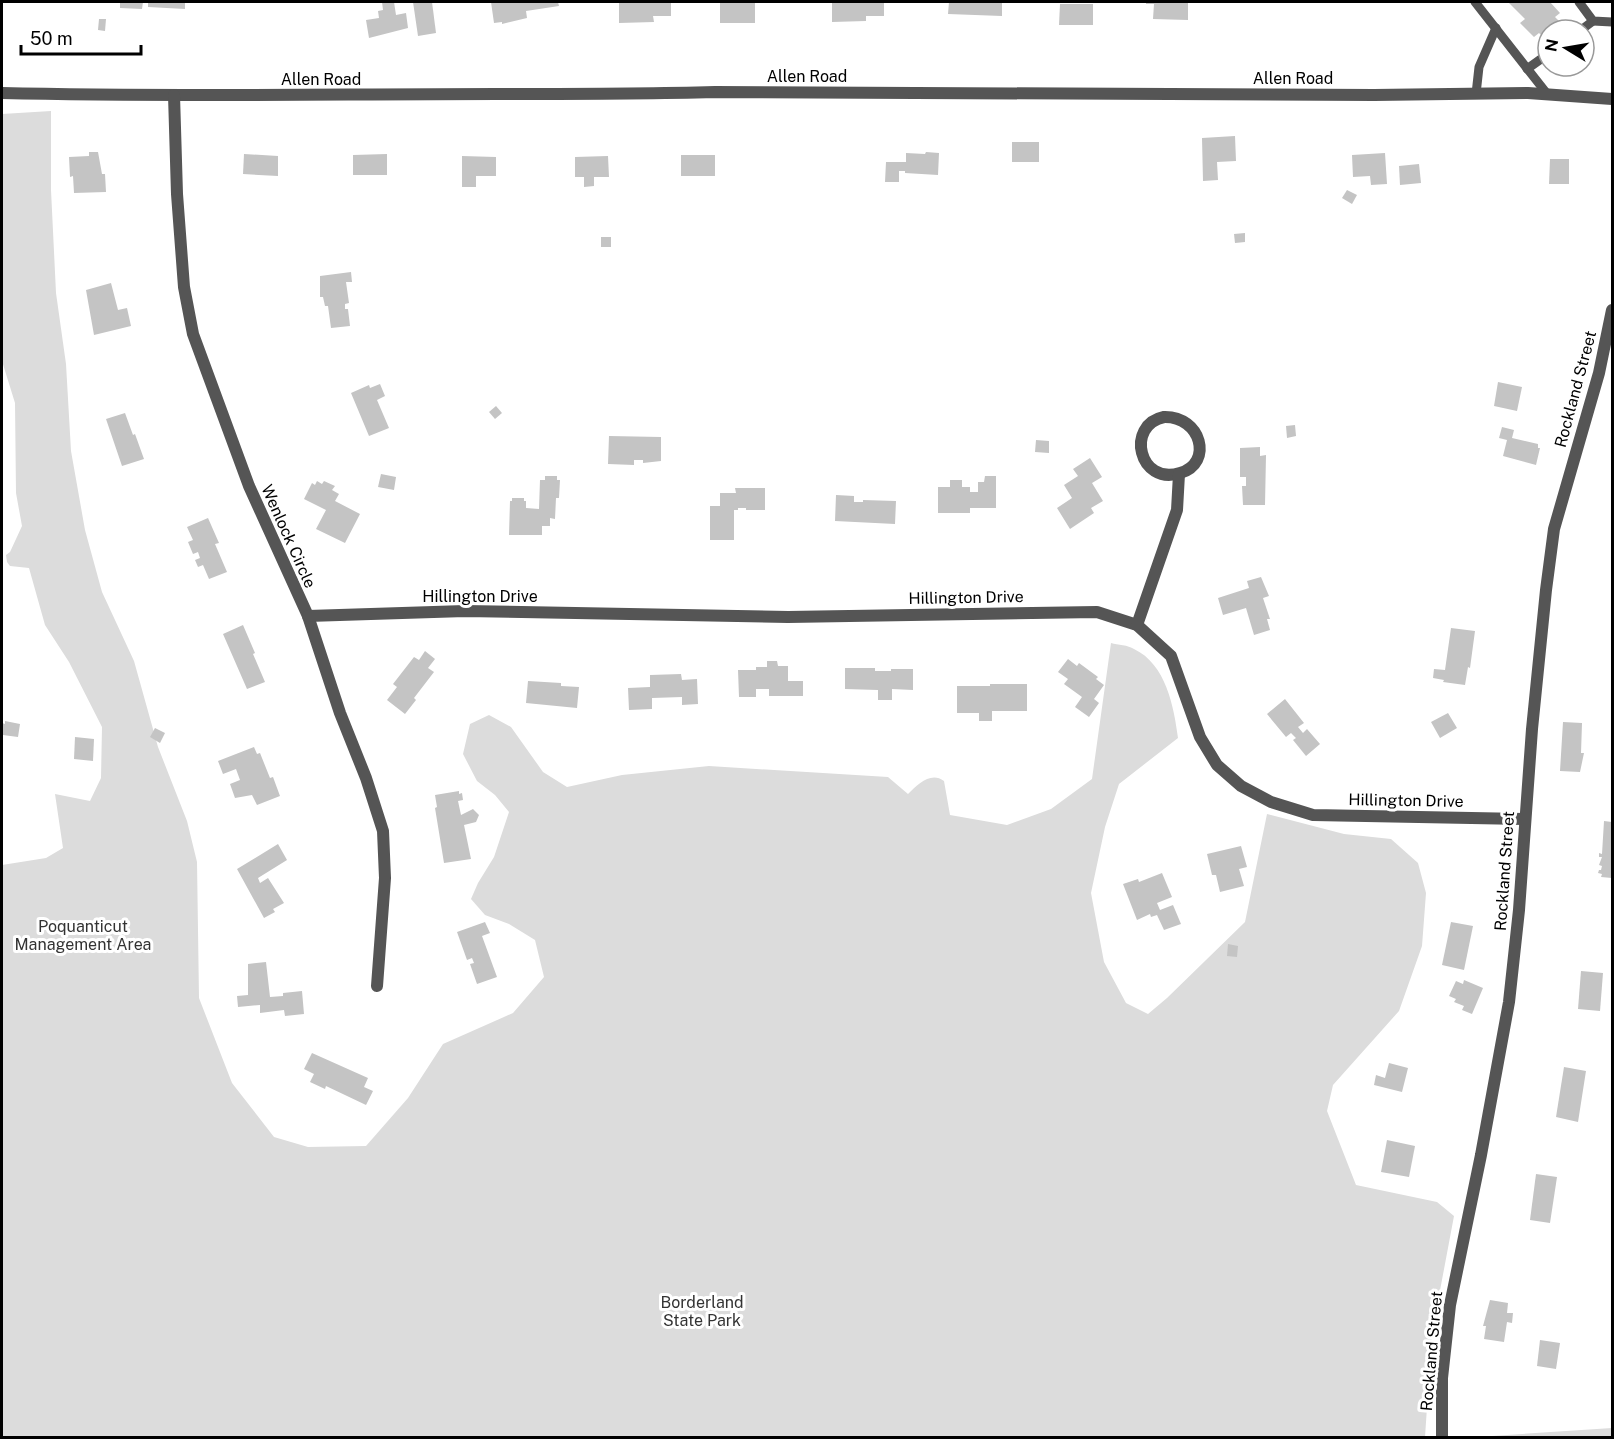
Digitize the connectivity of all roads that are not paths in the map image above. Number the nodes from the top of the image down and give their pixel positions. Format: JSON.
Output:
{"nodes":[{"id":1,"x":1474,"y":2,"type":"edge"},
{"id":2,"x":1579,"y":2,"type":"edge"},
{"id":3,"x":1591,"y":18,"type":"edge"},
{"id":4,"x":1596,"y":21,"type":"edge"},
{"id":5,"x":1612,"y":22,"type":"edge"},
{"id":6,"x":1496,"y":28,"type":"junction"},
{"id":7,"x":1536,"y":63,"type":"edge"},
{"id":8,"x":1527,"y":69,"type":"junction"},
{"id":9,"x":2,"y":93,"type":"edge"},
{"id":10,"x":1476,"y":94,"type":"junction"},
{"id":11,"x":174,"y":95,"type":"junction"},
{"id":12,"x":1548,"y":95,"type":"junction"},
{"id":13,"x":1612,"y":99,"type":"edge"},
{"id":14,"x":1612,"y":310,"type":"edge"},
{"id":15,"x":1179,"y":474,"type":"junction"},
{"id":16,"x":308,"y":616,"type":"junction"},
{"id":17,"x":1137,"y":625,"type":"junction"},
{"id":18,"x":1524,"y":819,"type":"junction"},
{"id":19,"x":377,"y":986,"type":"dead end"},
{"id":20,"x":1442,"y":1437,"type":"edge"}],
"edges":[{"from":1,"to":6,"type":"lane"},
{"from":2,"to":3,"type":"lane"},
{"from":4,"to":5,"type":"lane"},
{"from":6,"to":8,"type":"lane"},
{"from":6,"to":10,"type":"lane"},
{"from":7,"to":8,"type":"lane"},
{"from":8,"to":12,"type":"lane"},
{"from":9,"to":11,"type":"street","name":"Allen Road"},
{"from":10,"to":11,"type":"street","name":"Allen Road"},
{"from":10,"to":12,"type":"street","name":"Allen Road"},
{"from":11,"to":16,"type":"street","name":"Wenlock Circle"},
{"from":12,"to":13,"type":"street","name":"Allen Road"},
{"from":14,"to":18,"type":"street","name":"Rockland Street"},
{"from":15,"to":15,"type":"street"},
{"from":15,"to":17,"type":"street"},
{"from":16,"to":17,"type":"street","name":"Hillington Drive"},
{"from":16,"to":19,"type":"street","name":"Wenlock Circle"},
{"from":17,"to":18,"type":"street","name":"Hillington Drive"},
{"from":18,"to":20,"type":"street","name":"Rockland Street"}]}
